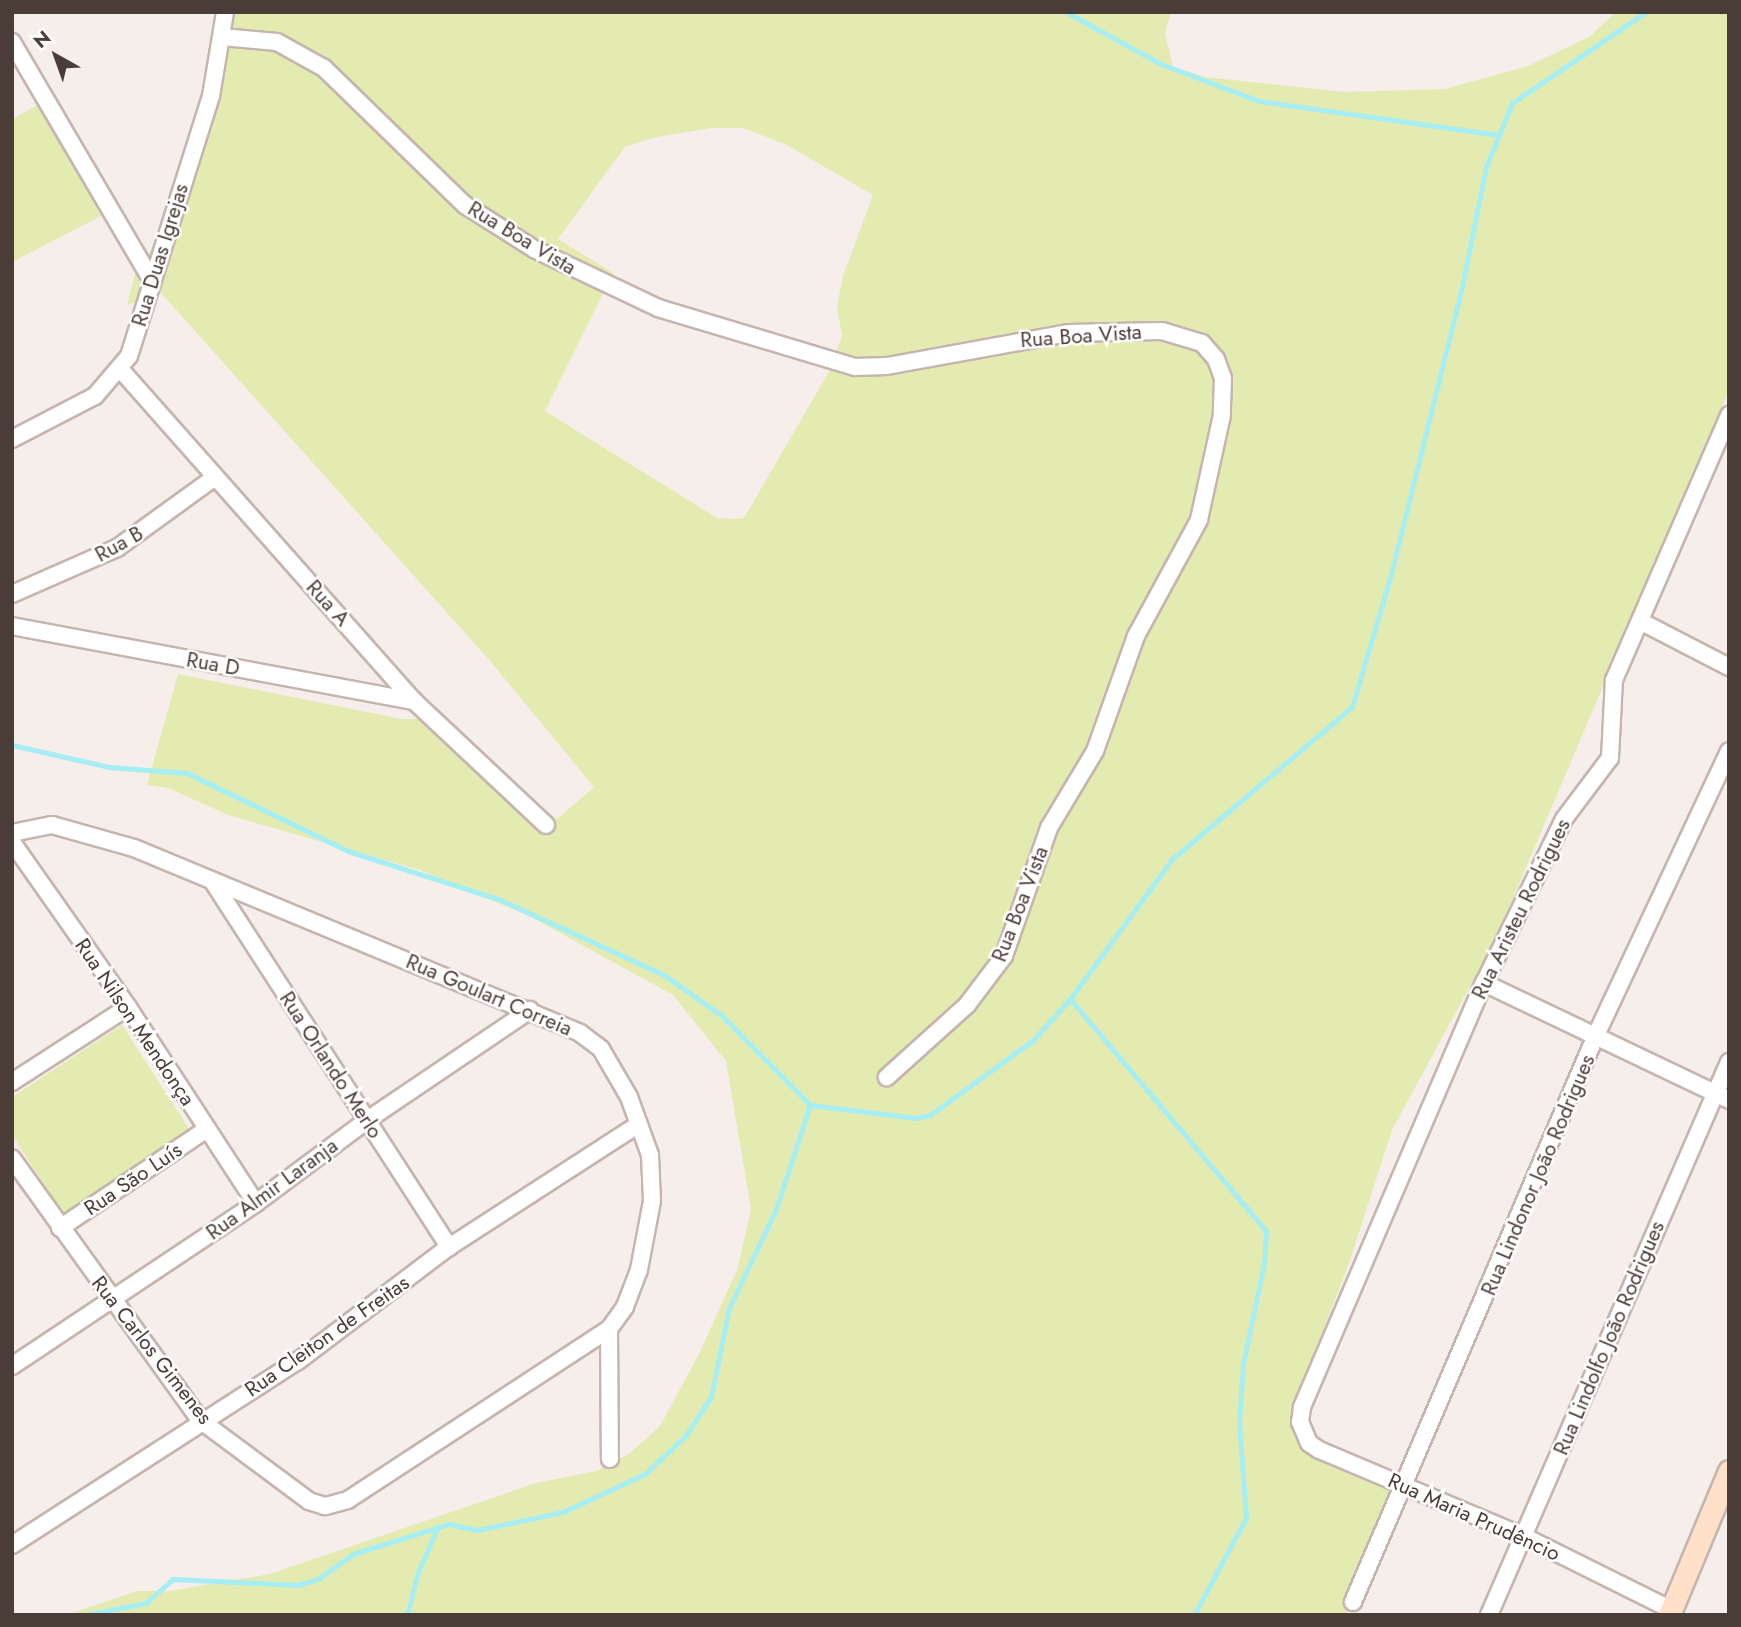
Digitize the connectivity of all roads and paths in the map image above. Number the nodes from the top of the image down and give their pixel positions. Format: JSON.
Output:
{"nodes":[{"id":1,"x":225,"y":12,"type":"edge"},
{"id":2,"x":222,"y":37,"type":"junction"},
{"id":3,"x":12,"y":42,"type":"edge"},
{"id":4,"x":151,"y":279,"type":"junction"},
{"id":5,"x":121,"y":370,"type":"junction"},
{"id":6,"x":1729,"y":415,"type":"edge"},
{"id":7,"x":12,"y":439,"type":"edge"},
{"id":8,"x":215,"y":477,"type":"junction"},
{"id":9,"x":12,"y":594,"type":"edge"},
{"id":10,"x":1640,"y":621,"type":"junction"},
{"id":11,"x":12,"y":626,"type":"edge"},
{"id":12,"x":1729,"y":667,"type":"edge"},
{"id":13,"x":414,"y":701,"type":"junction"},
{"id":14,"x":1729,"y":751,"type":"edge"},
{"id":15,"x":546,"y":825,"type":"dead end"},
{"id":16,"x":12,"y":833,"type":"edge"},
{"id":17,"x":12,"y":842,"type":"edge"},
{"id":18,"x":213,"y":883,"type":"junction"},
{"id":19,"x":1484,"y":982,"type":"junction"},
{"id":20,"x":128,"y":1007,"type":"junction"},
{"id":21,"x":530,"y":1010,"type":"junction"},
{"id":22,"x":1597,"y":1034,"type":"junction"},
{"id":23,"x":1729,"y":1062,"type":"edge"},
{"id":24,"x":887,"y":1077,"type":"dead end"},
{"id":25,"x":12,"y":1082,"type":"edge"},
{"id":26,"x":1722,"y":1096,"type":"edge"},
{"id":27,"x":366,"y":1121,"type":"junction"},
{"id":28,"x":639,"y":1124,"type":"junction"},
{"id":29,"x":207,"y":1129,"type":"junction"},
{"id":30,"x":14,"y":1164,"type":"edge"},
{"id":31,"x":256,"y":1203,"type":"junction"},
{"id":32,"x":60,"y":1228,"type":"junction"},
{"id":33,"x":449,"y":1247,"type":"junction"},
{"id":34,"x":112,"y":1301,"type":"junction"},
{"id":35,"x":609,"y":1329,"type":"junction"},
{"id":36,"x":12,"y":1366,"type":"edge"},
{"id":37,"x":1302,"y":1407,"type":"joint"},
{"id":38,"x":200,"y":1420,"type":"junction"},
{"id":39,"x":610,"y":1459,"type":"dead end"},
{"id":40,"x":1729,"y":1471,"type":"edge"},
{"id":41,"x":1406,"y":1487,"type":"junction"},
{"id":42,"x":326,"y":1506,"type":"joint"},
{"id":43,"x":1523,"y":1536,"type":"junction"},
{"id":44,"x":12,"y":1545,"type":"edge"},
{"id":45,"x":1353,"y":1602,"type":"dead end"},
{"id":46,"x":1670,"y":1612,"type":"edge"},
{"id":47,"x":1489,"y":1615,"type":"edge"}],
"edges":[{"from":1,"to":2,"type":"street","name":"Rua Duas Igrejas"},
{"from":2,"to":4,"type":"street","name":"Rua Duas Igrejas"},
{"from":2,"to":24,"type":"street","name":"Rua Boa Vista"},
{"from":3,"to":4,"type":"street"},
{"from":4,"to":5,"type":"street","name":"Rua Duas Igrejas"},
{"from":5,"to":7,"type":"street","name":"Rua Duas Igrejas"},
{"from":5,"to":8,"type":"street","name":"Rua A"},
{"from":6,"to":10,"type":"street","name":"Rua Aristeu Rodrigues"},
{"from":8,"to":9,"type":"street","name":"Rua B"},
{"from":8,"to":13,"type":"street","name":"Rua A"},
{"from":10,"to":12,"type":"street"},
{"from":10,"to":19,"type":"street","name":"Rua Aristeu Rodrigues"},
{"from":11,"to":13,"type":"street","name":"Rua D"},
{"from":13,"to":15,"type":"street","name":"Rua A"},
{"from":14,"to":22,"type":"street","name":"Rua Lindonor João Rodrigues"},
{"from":16,"to":18,"type":"street","name":"Rua Goulart Correia"},
{"from":17,"to":20,"type":"street","name":"Rua Nilson Mendonça"},
{"from":18,"to":21,"type":"street","name":"Rua Goulart Correia"},
{"from":18,"to":27,"type":"street","name":"Rua Orlando Merlo"},
{"from":19,"to":22,"type":"street"},
{"from":19,"to":37,"type":"street","name":"Rua Aristeu Rodrigues"},
{"from":20,"to":25,"type":"street"},
{"from":20,"to":29,"type":"street","name":"Rua Nilson Mendonça"},
{"from":21,"to":27,"type":"street","name":"Rua Almir Laranja"},
{"from":21,"to":28,"type":"street","name":"Rua Goulart Correia"},
{"from":22,"to":26,"type":"street"},
{"from":22,"to":41,"type":"street","name":"Rua Lindonor João Rodrigues"},
{"from":23,"to":26,"type":"street","name":"Rua Lindolfo João Rodrigues"},
{"from":26,"to":43,"type":"street","name":"Rua Lindolfo João Rodrigues"},
{"from":27,"to":31,"type":"street","name":"Rua Almir Laranja"},
{"from":27,"to":33,"type":"street","name":"Rua Orlando Merlo"},
{"from":28,"to":33,"type":"street","name":"Rua Cleiton de Freitas"},
{"from":28,"to":35,"type":"street","name":"Rua Goulart Correia"},
{"from":29,"to":31,"type":"street","name":"Rua Nilson Mendonça"},
{"from":29,"to":32,"type":"street","name":"Rua São Luís"},
{"from":30,"to":32,"type":"street","name":"Rua Carlos Gimenes"},
{"from":31,"to":34,"type":"street","name":"Rua Almir Laranja"},
{"from":32,"to":34,"type":"street","name":"Rua Carlos Gimenes"},
{"from":33,"to":38,"type":"street","name":"Rua Cleiton de Freitas"},
{"from":34,"to":36,"type":"street","name":"Rua Almir Laranja"},
{"from":34,"to":38,"type":"street","name":"Rua Carlos Gimenes"},
{"from":35,"to":39,"type":"street"},
{"from":35,"to":42,"type":"street","name":"Rua Goulart Correia"},
{"from":37,"to":41,"type":"street","name":"Rua Maria Prudêncio"},
{"from":38,"to":42,"type":"street","name":"Rua Carlos Gimenes"},
{"from":38,"to":44,"type":"street","name":"Rua Cleiton de Freitas"},
{"from":40,"to":46,"type":"street"},
{"from":41,"to":43,"type":"street","name":"Rua Maria Prudêncio"},
{"from":41,"to":45,"type":"street","name":"Rua Lindonor João Rodrigues"},
{"from":43,"to":46,"type":"street","name":"Rua Maria Prudêncio"},
{"from":43,"to":47,"type":"street","name":"Rua Lindolfo João Rodrigues"}]}
